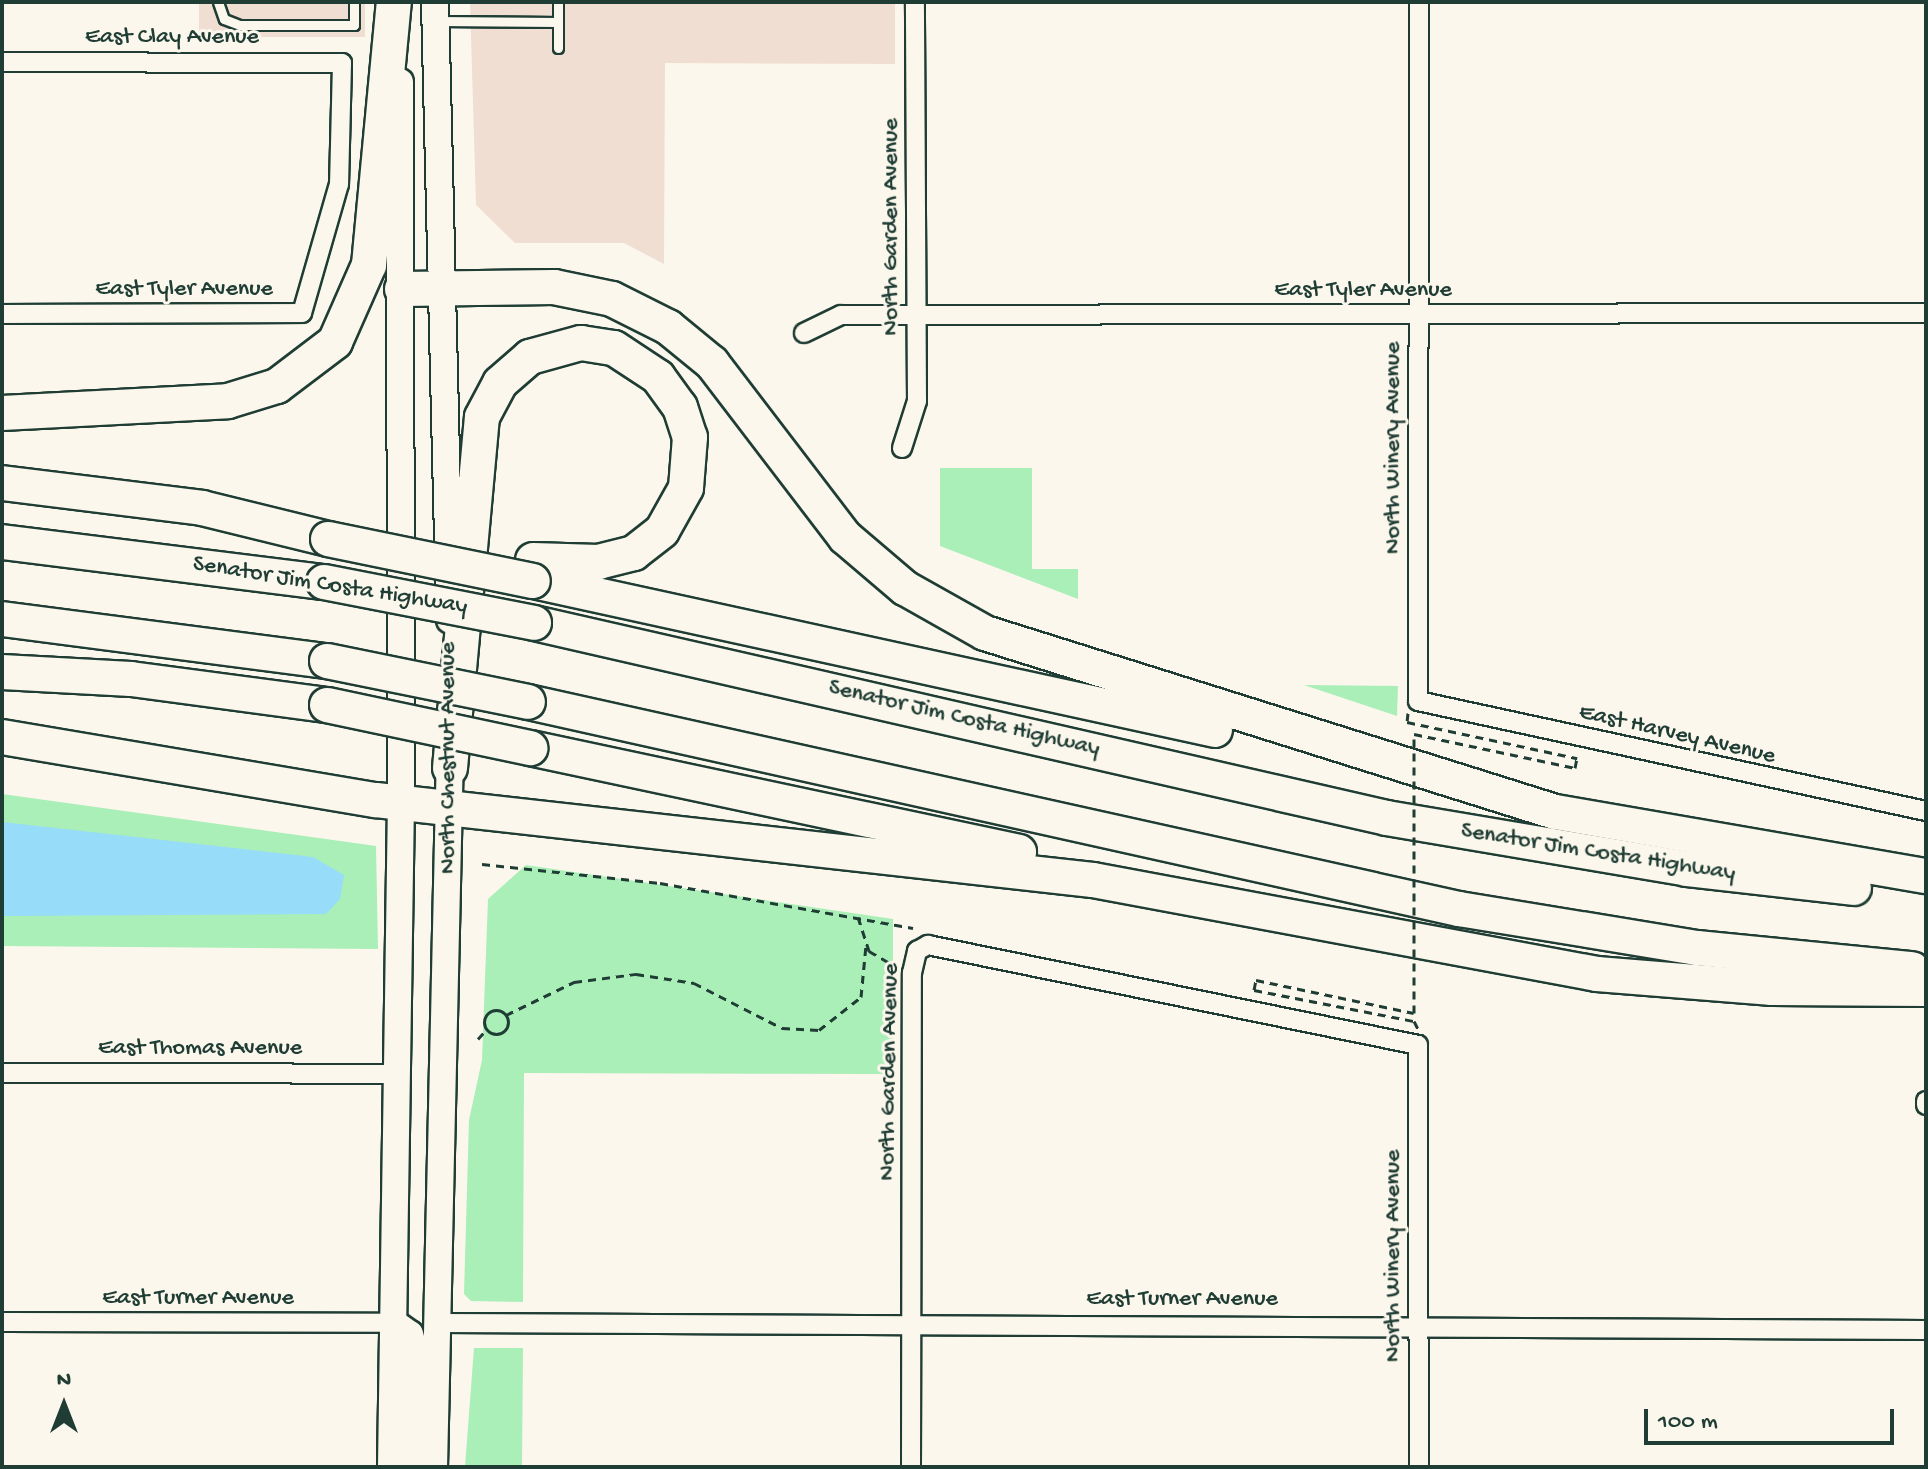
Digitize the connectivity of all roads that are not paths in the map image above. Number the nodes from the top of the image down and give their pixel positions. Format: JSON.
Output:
{"nodes":[{"id":1,"x":218,"y":2,"type":"edge"},
{"id":2,"x":354,"y":2,"type":"edge"},
{"id":3,"x":397,"y":2,"type":"edge"},
{"id":4,"x":558,"y":2,"type":"edge"},
{"id":5,"x":915,"y":2,"type":"edge"},
{"id":6,"x":1419,"y":2,"type":"edge"},
{"id":7,"x":436,"y":12,"type":"edge"},
{"id":8,"x":558,"y":22,"type":"junction"},
{"id":9,"x":558,"y":48,"type":"dead end"},
{"id":10,"x":2,"y":62,"type":"edge"},
{"id":11,"x":342,"y":63,"type":"joint"},
{"id":12,"x":446,"y":287,"type":"junction"},
{"id":13,"x":402,"y":289,"type":"junction"},
{"id":14,"x":1926,"y":313,"type":"edge"},
{"id":15,"x":2,"y":314,"type":"edge"},
{"id":16,"x":917,"y":314,"type":"junction"},
{"id":17,"x":1417,"y":316,"type":"junction"},
{"id":18,"x":804,"y":333,"type":"dead end"},
{"id":19,"x":2,"y":413,"type":"edge"},
{"id":20,"x":902,"y":448,"type":"dead end"},
{"id":21,"x":2,"y":483,"type":"edge"},
{"id":22,"x":2,"y":542,"type":"edge"},
{"id":23,"x":533,"y":571,"type":"junction"},
{"id":24,"x":2,"y":619,"type":"edge"},
{"id":25,"x":2,"y":672,"type":"edge"},
{"id":26,"x":1418,"y":701,"type":"joint"},
{"id":27,"x":2,"y":737,"type":"edge"},
{"id":28,"x":450,"y":768,"type":"junction"},
{"id":29,"x":1473,"y":790,"type":"junction"},
{"id":30,"x":401,"y":802,"type":"junction"},
{"id":31,"x":450,"y":807,"type":"junction"},
{"id":32,"x":1926,"y":811,"type":"edge"},
{"id":33,"x":1926,"y":876,"type":"edge"},
{"id":34,"x":1926,"y":894,"type":"edge"},
{"id":35,"x":1216,"y":900,"type":"junction"},
{"id":36,"x":1926,"y":970,"type":"edge"},
{"id":37,"x":1926,"y":989,"type":"edge"},
{"id":38,"x":1418,"y":1045,"type":"joint"},
{"id":39,"x":2,"y":1073,"type":"edge"},
{"id":40,"x":399,"y":1074,"type":"junction"},
{"id":41,"x":2,"y":1322,"type":"edge"},
{"id":42,"x":394,"y":1323,"type":"junction"},
{"id":43,"x":438,"y":1323,"type":"junction"},
{"id":44,"x":911,"y":1324,"type":"junction"},
{"id":45,"x":1418,"y":1326,"type":"junction"},
{"id":46,"x":1926,"y":1330,"type":"edge"},
{"id":47,"x":391,"y":1467,"type":"edge"},
{"id":48,"x":414,"y":1467,"type":"edge"},
{"id":49,"x":434,"y":1467,"type":"edge"},
{"id":50,"x":911,"y":1467,"type":"edge"},
{"id":51,"x":1419,"y":1467,"type":"edge"}],
"edges":[{"from":1,"to":2,"type":"lane"},
{"from":3,"to":13,"type":"main road","name":"North Chestnut Avenue"},
{"from":3,"to":19,"type":"highway"},
{"from":4,"to":8,"type":"lane"},
{"from":5,"to":16,"type":"street","name":"North Garden Avenue"},
{"from":6,"to":17,"type":"street","name":"North Winery Avenue"},
{"from":7,"to":8,"type":"lane"},
{"from":7,"to":12,"type":"main road","name":"North Chestnut Avenue"},
{"from":8,"to":9,"type":"lane"},
{"from":10,"to":11,"type":"street","name":"East Clay Avenue"},
{"from":11,"to":15,"type":"street","name":"East Tyler Avenue"},
{"from":12,"to":13,"type":"highway"},
{"from":12,"to":28,"type":"main road","name":"North Chestnut Avenue"},
{"from":12,"to":29,"type":"highway"},
{"from":13,"to":30,"type":"main road","name":"North Chestnut Avenue"},
{"from":14,"to":17,"type":"street","name":"East Tyler Avenue"},
{"from":16,"to":17,"type":"street","name":"East Tyler Avenue"},
{"from":16,"to":18,"type":"street","name":"East Tyler Avenue"},
{"from":16,"to":20,"type":"street","name":"North Garden Avenue"},
{"from":17,"to":26,"type":"street","name":"North Winery Avenue"},
{"from":21,"to":23,"type":"highway","bridge":true},
{"from":22,"to":34,"type":"highway","name":"Senator Jim Costa Highway","bridge":true},
{"from":23,"to":28,"type":"highway"},
{"from":23,"to":29,"type":"highway"},
{"from":24,"to":36,"type":"highway","bridge":true},
{"from":25,"to":35,"type":"highway","bridge":true},
{"from":26,"to":32,"type":"street","name":"East Harvey Avenue"},
{"from":27,"to":30,"type":"highway"},
{"from":28,"to":31,"type":"main road","name":"North Chestnut Avenue"},
{"from":29,"to":33,"type":"highway"},
{"from":30,"to":31,"type":"highway"},
{"from":30,"to":40,"type":"main road","name":"North Chestnut Avenue"},
{"from":31,"to":35,"type":"highway"},
{"from":31,"to":43,"type":"main road","name":"North Chestnut Avenue"},
{"from":35,"to":37,"type":"highway"},
{"from":38,"to":44,"type":"street","name":"North Garden Avenue"},
{"from":38,"to":45,"type":"street","name":"North Winery Avenue"},
{"from":39,"to":40,"type":"street","name":"East Thomas Avenue"},
{"from":40,"to":42,"type":"main road","name":"North Chestnut Avenue"},
{"from":41,"to":42,"type":"street","name":"East Turner Avenue"},
{"from":42,"to":47,"type":"main road","name":"North Chestnut Avenue"},
{"from":42,"to":48,"type":"main road"},
{"from":43,"to":44,"type":"street","name":"East Turner Avenue"},
{"from":43,"to":49,"type":"main road","name":"North Chestnut Avenue"},
{"from":44,"to":45,"type":"street","name":"East Turner Avenue"},
{"from":44,"to":50,"type":"street","name":"North Garden Avenue"},
{"from":45,"to":46,"type":"street","name":"East Turner Avenue"},
{"from":45,"to":51,"type":"street","name":"North Winery Avenue"}]}
